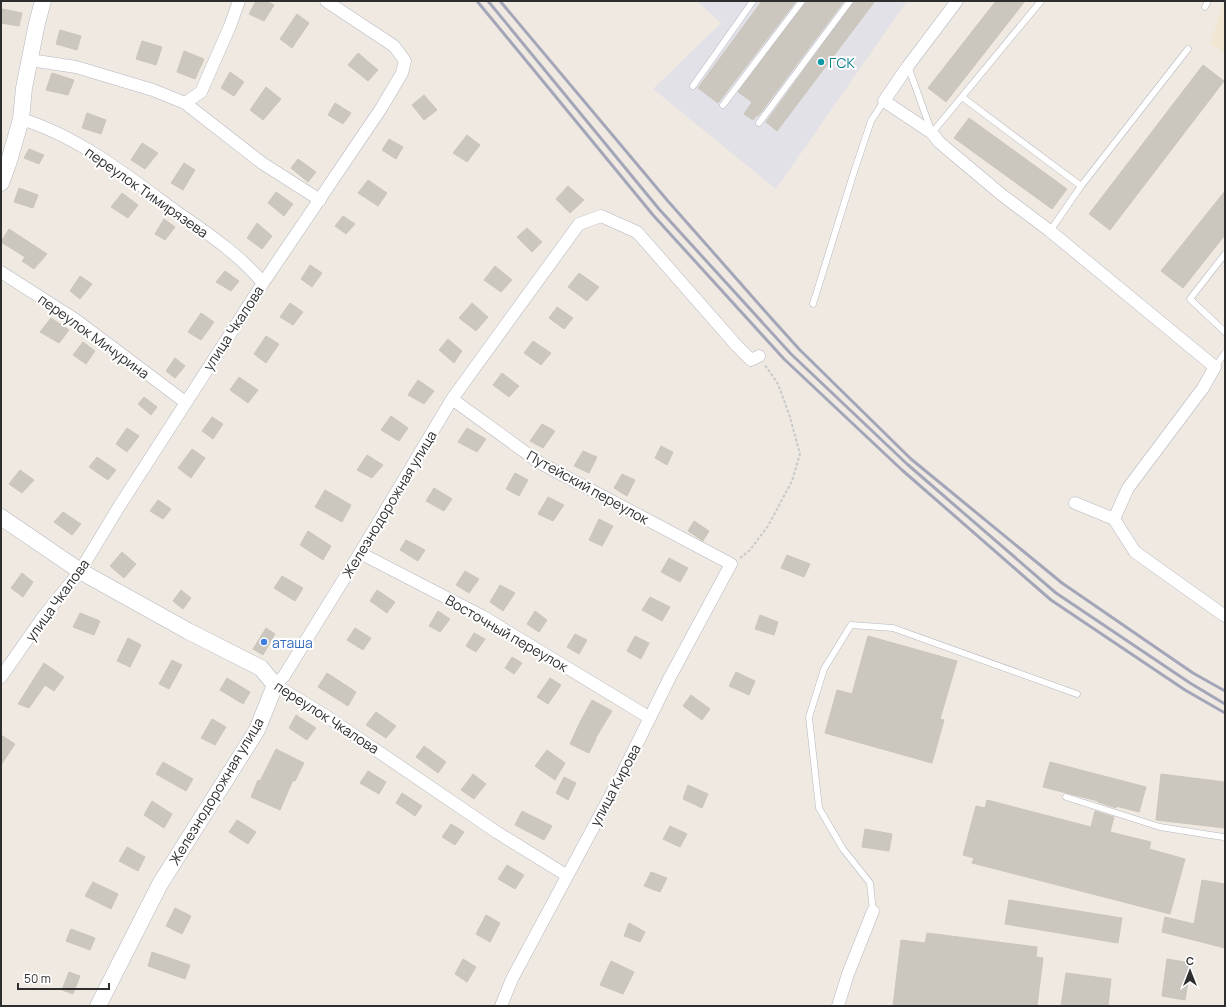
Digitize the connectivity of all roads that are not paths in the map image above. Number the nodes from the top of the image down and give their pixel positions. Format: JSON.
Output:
{"nodes":[{"id":1,"x":42,"y":1,"type":"edge"},
{"id":2,"x":239,"y":1,"type":"edge"},
{"id":3,"x":326,"y":1,"type":"edge"},
{"id":4,"x":753,"y":1,"type":"edge"},
{"id":5,"x":802,"y":1,"type":"edge"},
{"id":6,"x":850,"y":1,"type":"edge"},
{"id":7,"x":957,"y":1,"type":"edge"},
{"id":8,"x":1041,"y":1,"type":"edge"},
{"id":9,"x":1208,"y":1,"type":"edge"},
{"id":10,"x":1205,"y":7,"type":"dead end"},
{"id":11,"x":1188,"y":49,"type":"dead end"},
{"id":12,"x":30,"y":60,"type":"junction"},
{"id":13,"x":908,"y":66,"type":"junction"},
{"id":14,"x":693,"y":86,"type":"dead end"},
{"id":15,"x":962,"y":97,"type":"junction"},
{"id":16,"x":884,"y":101,"type":"junction"},
{"id":17,"x":185,"y":104,"type":"junction"},
{"id":18,"x":723,"y":106,"type":"dead end"},
{"id":19,"x":21,"y":119,"type":"junction"},
{"id":20,"x":759,"y":123,"type":"dead end"},
{"id":21,"x":932,"y":133,"type":"junction"},
{"id":22,"x":1,"y":183,"type":"edge"},
{"id":23,"x":1081,"y":186,"type":"junction"},
{"id":24,"x":320,"y":200,"type":"junction"},
{"id":25,"x":1050,"y":231,"type":"junction"},
{"id":26,"x":1225,"y":254,"type":"edge"},
{"id":27,"x":1,"y":272,"type":"edge"},
{"id":28,"x":263,"y":283,"type":"junction"},
{"id":29,"x":813,"y":304,"type":"dead end"},
{"id":30,"x":1225,"y":332,"type":"edge"},
{"id":31,"x":1225,"y":353,"type":"edge"},
{"id":32,"x":759,"y":356,"type":"road end"},
{"id":33,"x":1215,"y":367,"type":"junction"},
{"id":34,"x":452,"y":399,"type":"junction"},
{"id":35,"x":185,"y":402,"type":"junction"},
{"id":36,"x":1075,"y":503,"type":"dead end"},
{"id":37,"x":1,"y":517,"type":"edge"},
{"id":38,"x":1114,"y":519,"type":"junction"},
{"id":39,"x":360,"y":553,"type":"junction"},
{"id":40,"x":731,"y":564,"type":"joint"},
{"id":41,"x":80,"y":571,"type":"junction"},
{"id":42,"x":1225,"y":616,"type":"edge"},
{"id":43,"x":1,"y":677,"type":"edge"},
{"id":44,"x":275,"y":686,"type":"junction"},
{"id":45,"x":1077,"y":694,"type":"dead end"},
{"id":46,"x":650,"y":718,"type":"junction"},
{"id":47,"x":1066,"y":797,"type":"dead end"},
{"id":48,"x":1225,"y":838,"type":"edge"},
{"id":49,"x":566,"y":875,"type":"junction"},
{"id":50,"x":873,"y":910,"type":"joint"},
{"id":51,"x":98,"y":1006,"type":"edge"},
{"id":52,"x":502,"y":1006,"type":"edge"},
{"id":53,"x":838,"y":1006,"type":"edge"}],
"edges":[{"from":1,"to":12,"type":"street"},
{"from":2,"to":17,"type":"street"},
{"from":3,"to":24,"type":"street","name":"улица Чкалова"},
{"from":4,"to":14,"type":"lane"},
{"from":5,"to":18,"type":"lane"},
{"from":6,"to":20,"type":"lane"},
{"from":7,"to":13,"type":"street"},
{"from":8,"to":15,"type":"lane"},
{"from":9,"to":10,"type":"lane"},
{"from":11,"to":23,"type":"lane"},
{"from":12,"to":17,"type":"street"},
{"from":12,"to":19,"type":"street"},
{"from":13,"to":16,"type":"street"},
{"from":13,"to":21,"type":"lane"},
{"from":15,"to":21,"type":"lane"},
{"from":15,"to":23,"type":"lane"},
{"from":16,"to":21,"type":"street"},
{"from":16,"to":29,"type":"lane"},
{"from":17,"to":24,"type":"street"},
{"from":19,"to":22,"type":"street"},
{"from":19,"to":28,"type":"street","name":"переулок Тимирязева"},
{"from":21,"to":25,"type":"street"},
{"from":23,"to":25,"type":"lane"},
{"from":24,"to":28,"type":"street","name":"улица Чкалова"},
{"from":25,"to":33,"type":"street"},
{"from":26,"to":30,"type":"lane"},
{"from":27,"to":35,"type":"street","name":"переулок Мичурина"},
{"from":28,"to":35,"type":"street","name":"улица Чкалова"},
{"from":31,"to":33,"type":"lane"},
{"from":32,"to":34,"type":"street","name":"Железнодорожная улица"},
{"from":33,"to":38,"type":"street"},
{"from":34,"to":39,"type":"street","name":"Железнодорожная улица"},
{"from":34,"to":40,"type":"street","name":"Путейский переулок"},
{"from":35,"to":41,"type":"street","name":"улица Чкалова"},
{"from":36,"to":38,"type":"street"},
{"from":37,"to":41,"type":"street","name":"переулок Чкалова"},
{"from":38,"to":42,"type":"street"},
{"from":39,"to":44,"type":"street","name":"Железнодорожная улица"},
{"from":39,"to":46,"type":"street","name":"Восточный переулок"},
{"from":40,"to":46,"type":"street","name":"улица Кирова"},
{"from":41,"to":43,"type":"street","name":"улица Чкалова"},
{"from":41,"to":44,"type":"street","name":"переулок Чкалова"},
{"from":44,"to":49,"type":"street","name":"переулок Чкалова"},
{"from":44,"to":51,"type":"street","name":"Железнодорожная улица"},
{"from":45,"to":50,"type":"lane"},
{"from":46,"to":49,"type":"street","name":"улица Кирова"},
{"from":47,"to":48,"type":"lane"},
{"from":49,"to":52,"type":"street","name":"улица Кирова"},
{"from":50,"to":53,"type":"street"}]}
